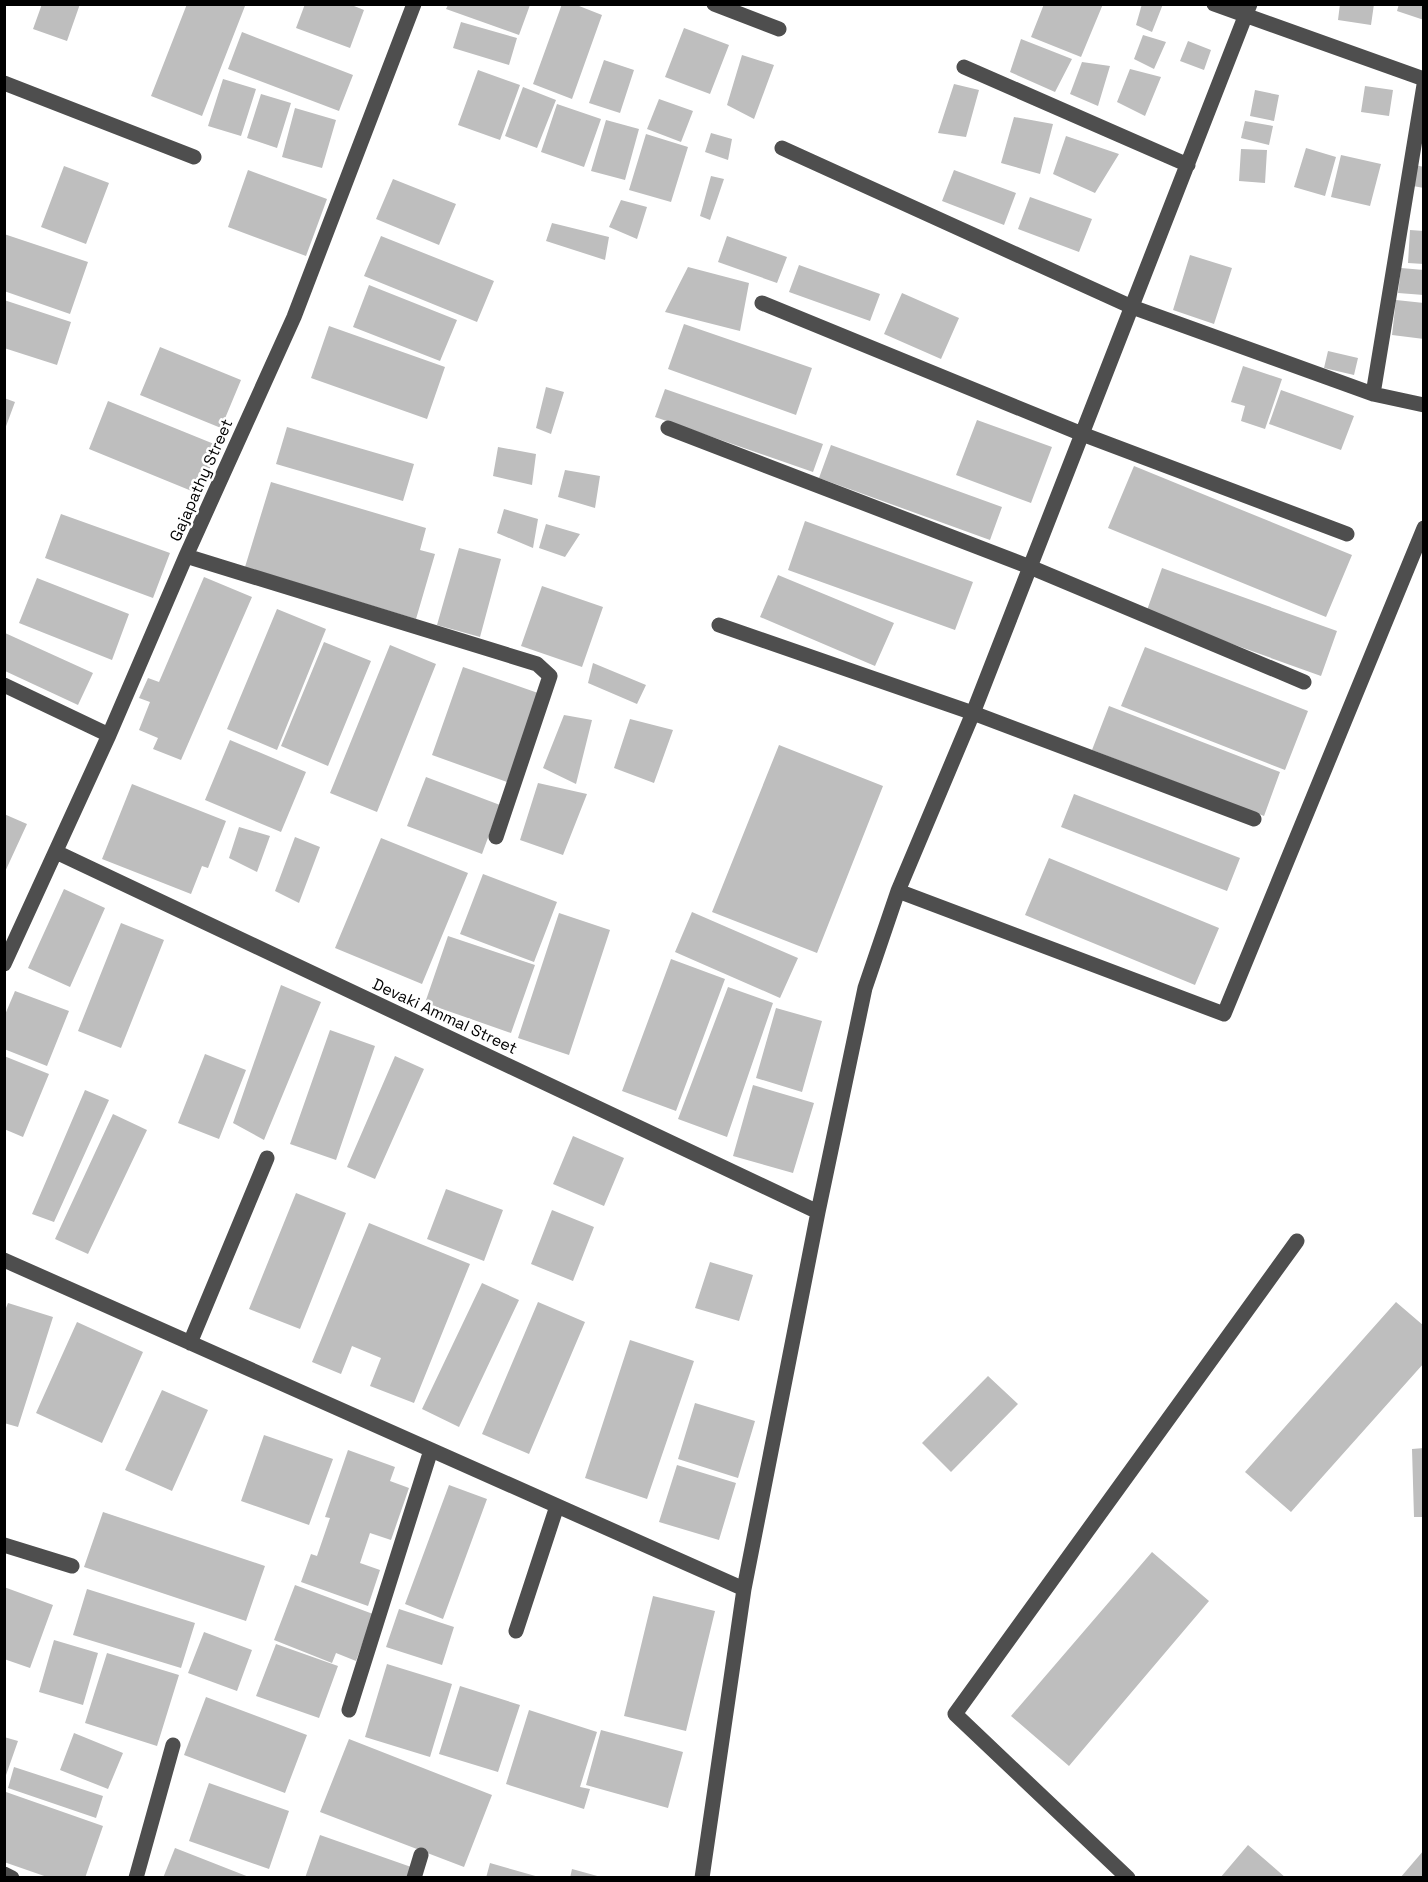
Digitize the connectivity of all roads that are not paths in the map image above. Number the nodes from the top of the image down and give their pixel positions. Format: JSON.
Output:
{"nodes":[{"id":1,"x":414,"y":4,"type":"edge"},
{"id":2,"x":714,"y":4,"type":"edge"},
{"id":3,"x":1214,"y":4,"type":"edge"},
{"id":4,"x":1248,"y":10,"type":"edge"},
{"id":5,"x":779,"y":29,"type":"dead end"},
{"id":6,"x":964,"y":67,"type":"dead end"},
{"id":7,"x":1424,"y":79,"type":"edge"},
{"id":8,"x":4,"y":83,"type":"edge"},
{"id":9,"x":1424,"y":85,"type":"edge"},
{"id":10,"x":782,"y":148,"type":"dead end"},
{"id":11,"x":194,"y":157,"type":"dead end"},
{"id":12,"x":1188,"y":165,"type":"junction"},
{"id":13,"x":762,"y":303,"type":"dead end"},
{"id":14,"x":1132,"y":307,"type":"junction"},
{"id":15,"x":1373,"y":394,"type":"junction"},
{"id":16,"x":1424,"y":405,"type":"edge"},
{"id":17,"x":668,"y":428,"type":"dead end"},
{"id":18,"x":1082,"y":434,"type":"junction"},
{"id":19,"x":1424,"y":528,"type":"edge"},
{"id":20,"x":1347,"y":534,"type":"dead end"},
{"id":21,"x":186,"y":556,"type":"junction"},
{"id":22,"x":1030,"y":567,"type":"junction"},
{"id":23,"x":719,"y":624,"type":"dead end"},
{"id":24,"x":1304,"y":682,"type":"dead end"},
{"id":25,"x":4,"y":685,"type":"edge"},
{"id":26,"x":973,"y":713,"type":"junction"},
{"id":27,"x":109,"y":735,"type":"junction"},
{"id":28,"x":1254,"y":819,"type":"dead end"},
{"id":29,"x":496,"y":837,"type":"dead end"},
{"id":30,"x":56,"y":852,"type":"junction"},
{"id":31,"x":898,"y":891,"type":"junction"},
{"id":32,"x":4,"y":964,"type":"edge"},
{"id":33,"x":267,"y":1158,"type":"dead end"},
{"id":34,"x":818,"y":1212,"type":"junction"},
{"id":35,"x":1297,"y":1241,"type":"dead end"},
{"id":36,"x":4,"y":1260,"type":"edge"},
{"id":37,"x":190,"y":1343,"type":"junction"},
{"id":38,"x":431,"y":1450,"type":"junction"},
{"id":39,"x":557,"y":1506,"type":"junction"},
{"id":40,"x":4,"y":1545,"type":"edge"},
{"id":41,"x":72,"y":1566,"type":"dead end"},
{"id":42,"x":744,"y":1589,"type":"junction"},
{"id":43,"x":516,"y":1631,"type":"dead end"},
{"id":44,"x":349,"y":1710,"type":"dead end"},
{"id":45,"x":173,"y":1745,"type":"dead end"},
{"id":46,"x":421,"y":1855,"type":"dead end"},
{"id":47,"x":4,"y":1875,"type":"edge"},
{"id":48,"x":12,"y":1878,"type":"edge"},
{"id":49,"x":136,"y":1878,"type":"edge"},
{"id":50,"x":414,"y":1878,"type":"edge"},
{"id":51,"x":702,"y":1878,"type":"edge"},
{"id":52,"x":1128,"y":1878,"type":"edge"}],
"edges":[{"from":1,"to":21,"type":"street","name":"Gajapathy Street"},
{"from":2,"to":5,"type":"street"},
{"from":3,"to":4,"type":"street"},
{"from":4,"to":7,"type":"street"},
{"from":4,"to":12,"type":"street"},
{"from":6,"to":12,"type":"street"},
{"from":8,"to":11,"type":"street"},
{"from":9,"to":15,"type":"street"},
{"from":10,"to":14,"type":"street"},
{"from":12,"to":14,"type":"street"},
{"from":13,"to":18,"type":"street"},
{"from":14,"to":15,"type":"street"},
{"from":14,"to":18,"type":"street"},
{"from":15,"to":16,"type":"street"},
{"from":17,"to":22,"type":"street"},
{"from":18,"to":20,"type":"street"},
{"from":18,"to":22,"type":"street"},
{"from":19,"to":31,"type":"street"},
{"from":21,"to":27,"type":"street","name":"Gajapathy Street"},
{"from":21,"to":29,"type":"street"},
{"from":22,"to":24,"type":"street"},
{"from":22,"to":26,"type":"street"},
{"from":23,"to":26,"type":"street"},
{"from":25,"to":27,"type":"street"},
{"from":26,"to":28,"type":"street"},
{"from":26,"to":31,"type":"street"},
{"from":27,"to":30,"type":"street","name":"Gajapathy Street"},
{"from":30,"to":32,"type":"street","name":"Gajapathy Street"},
{"from":30,"to":34,"type":"street","name":"Devaki Ammal Street"},
{"from":31,"to":34,"type":"street"},
{"from":33,"to":37,"type":"street"},
{"from":34,"to":42,"type":"street"},
{"from":35,"to":52,"type":"street"},
{"from":36,"to":37,"type":"street"},
{"from":37,"to":38,"type":"street"},
{"from":38,"to":39,"type":"street"},
{"from":38,"to":44,"type":"street"},
{"from":39,"to":42,"type":"street"},
{"from":39,"to":43,"type":"street"},
{"from":40,"to":41,"type":"street"},
{"from":42,"to":51,"type":"street"},
{"from":45,"to":49,"type":"street"},
{"from":46,"to":50,"type":"street"},
{"from":47,"to":48,"type":"street"}]}
